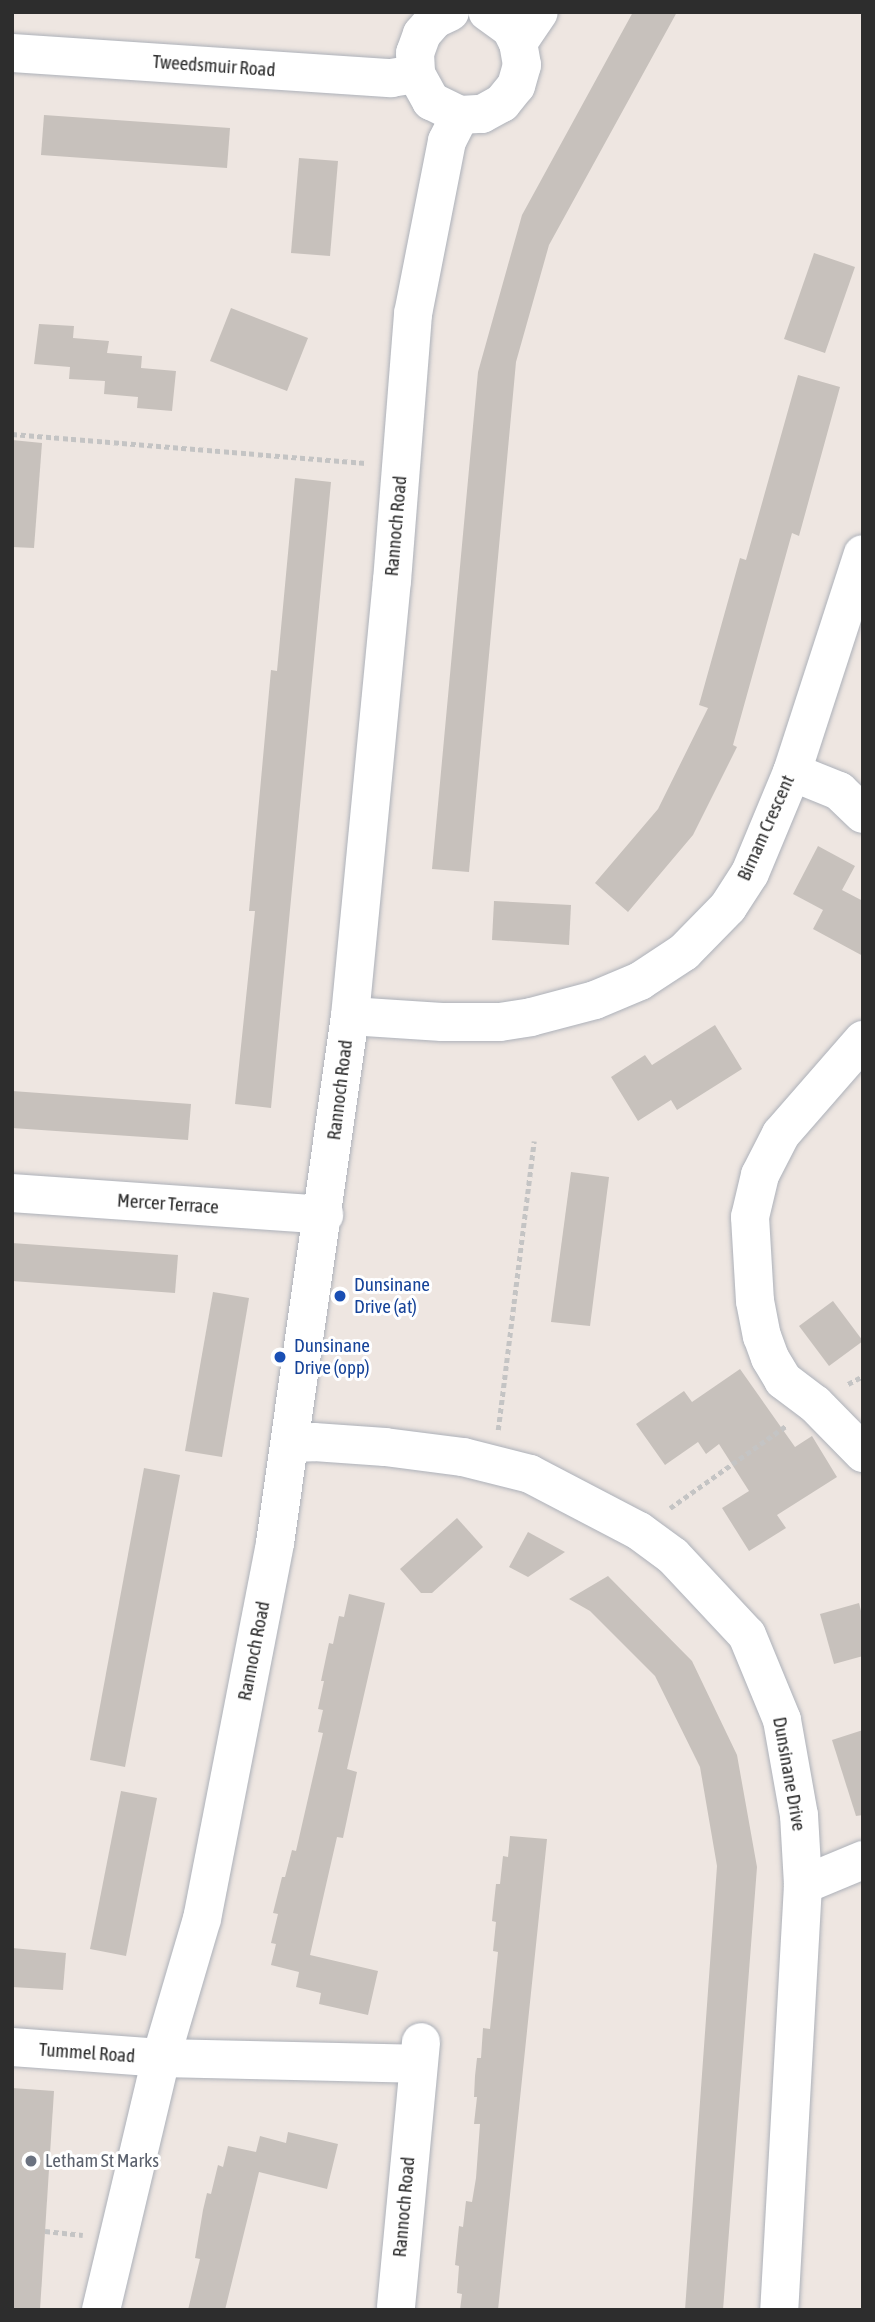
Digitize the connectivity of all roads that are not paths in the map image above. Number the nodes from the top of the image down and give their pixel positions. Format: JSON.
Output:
{"nodes":[{"id":1,"x":450,"y":12,"type":"edge"},
{"id":2,"x":488,"y":12,"type":"edge"},
{"id":3,"x":539,"y":12,"type":"edge"},
{"id":4,"x":518,"y":43,"type":"junction"},
{"id":5,"x":12,"y":53,"type":"edge"},
{"id":6,"x":416,"y":74,"type":"junction"},
{"id":7,"x":460,"y":115,"type":"junction"},
{"id":8,"x":863,"y":554,"type":"edge"},
{"id":9,"x":792,"y":772,"type":"junction"},
{"id":10,"x":863,"y":814,"type":"edge"},
{"id":11,"x":350,"y":1016,"type":"junction"},
{"id":12,"x":863,"y":1040,"type":"edge"},
{"id":13,"x":12,"y":1193,"type":"edge"},
{"id":14,"x":324,"y":1215,"type":"junction"},
{"id":15,"x":290,"y":1443,"type":"junction"},
{"id":16,"x":863,"y":1453,"type":"edge"},
{"id":17,"x":863,"y":1860,"type":"edge"},
{"id":18,"x":803,"y":1885,"type":"junction"},
{"id":19,"x":12,"y":2048,"type":"edge"},
{"id":20,"x":161,"y":2058,"type":"junction"},
{"id":21,"x":396,"y":2307,"type":"dead end"},
{"id":22,"x":101,"y":2310,"type":"edge"},
{"id":23,"x":779,"y":2310,"type":"edge"}],
"edges":[{"from":1,"to":6,"type":"street"},
{"from":2,"to":4,"type":"street"},
{"from":3,"to":4,"type":"street"},
{"from":4,"to":7,"type":"street"},
{"from":5,"to":6,"type":"street","name":"Tweedsmuir Road"},
{"from":6,"to":7,"type":"street"},
{"from":7,"to":11,"type":"street","name":"Rannoch Road"},
{"from":8,"to":9,"type":"street","name":"Birnam Crescent"},
{"from":9,"to":10,"type":"street"},
{"from":9,"to":11,"type":"street","name":"Birnam Crescent"},
{"from":11,"to":14,"type":"street","name":"Rannoch Road"},
{"from":12,"to":16,"type":"street"},
{"from":13,"to":14,"type":"street","name":"Mercer Terrace"},
{"from":14,"to":15,"type":"street","name":"Rannoch Road"},
{"from":15,"to":18,"type":"street","name":"Dunsinane Drive"},
{"from":15,"to":20,"type":"street","name":"Rannoch Road"},
{"from":17,"to":18,"type":"street"},
{"from":18,"to":23,"type":"street","name":"Dunsinane Drive"},
{"from":19,"to":20,"type":"street","name":"Tummel Road"},
{"from":20,"to":21,"type":"street","name":"Rannoch Road"},
{"from":20,"to":22,"type":"street","name":"Rannoch Road"}]}
